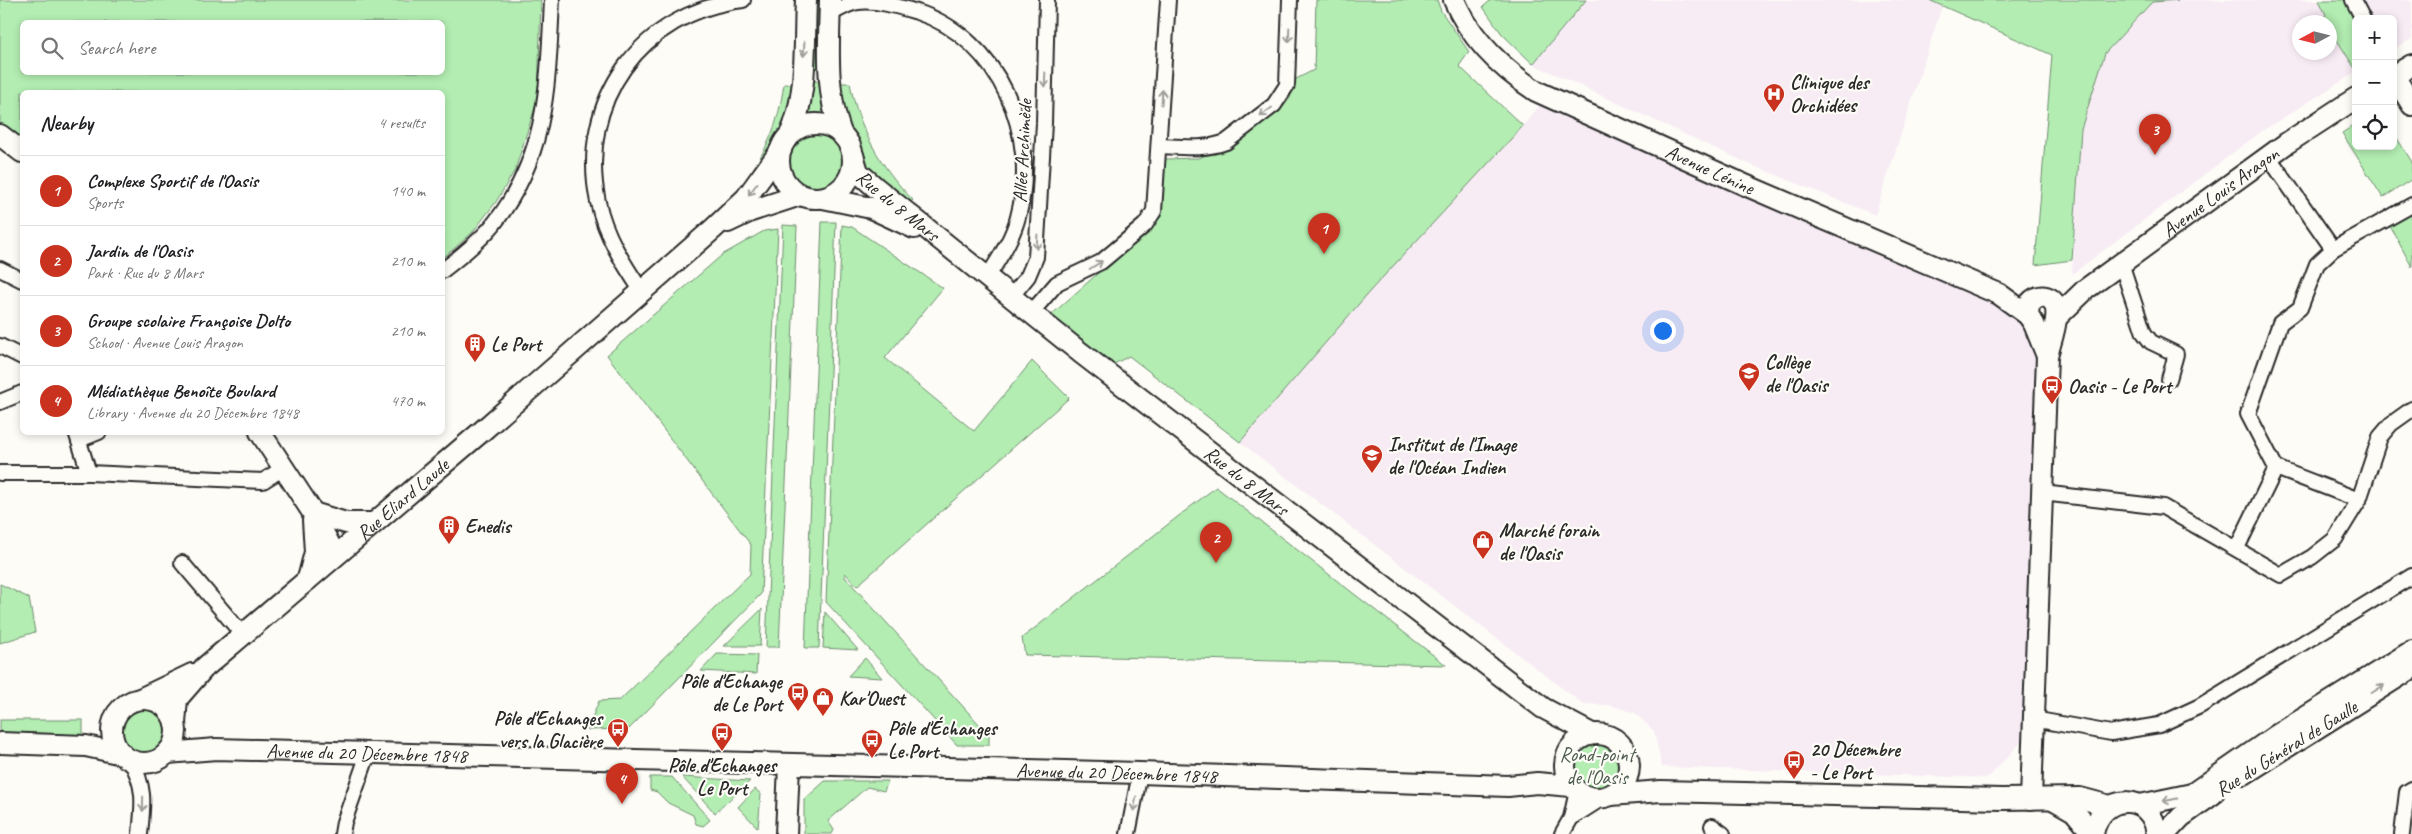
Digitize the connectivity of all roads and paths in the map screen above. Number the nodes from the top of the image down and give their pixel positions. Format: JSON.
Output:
{"nodes":[{"id":1,"x":552,"y":0,"type":"edge"},
{"id":2,"x":743,"y":0,"type":"edge"},
{"id":3,"x":806,"y":0,"type":"edge"},
{"id":4,"x":1047,"y":0,"type":"edge"},
{"id":5,"x":1168,"y":0,"type":"edge"},
{"id":6,"x":1290,"y":0,"type":"edge"},
{"id":7,"x":1454,"y":0,"type":"edge"},
{"id":8,"x":2353,"y":0,"type":"edge"},
{"id":9,"x":830,"y":7,"type":"edge"},
{"id":10,"x":2361,"y":15,"type":"edge"},
{"id":11,"x":2412,"y":65,"type":"edge"},
{"id":12,"x":2397,"y":73,"type":"edge"},
{"id":13,"x":2397,"y":80,"type":"edge"},
{"id":14,"x":2352,"y":101,"type":"edge"},
{"id":15,"x":2412,"y":106,"type":"edge"},
{"id":16,"x":841,"y":133,"type":"junction"},
{"id":17,"x":0,"y":135,"type":"edge"},
{"id":18,"x":785,"y":143,"type":"junction"},
{"id":19,"x":1159,"y":146,"type":"junction"},
{"id":20,"x":20,"y":150,"type":"edge"},
{"id":21,"x":852,"y":155,"type":"junction"},
{"id":22,"x":2268,"y":156,"type":"junction"},
{"id":23,"x":800,"y":194,"type":"junction"},
{"id":24,"x":823,"y":198,"type":"junction"},
{"id":25,"x":2412,"y":205,"type":"edge"},
{"id":26,"x":713,"y":229,"type":"junction"},
{"id":27,"x":2333,"y":249,"type":"junction"},
{"id":28,"x":952,"y":250,"type":"junction"},
{"id":29,"x":2122,"y":263,"type":"junction"},
{"id":30,"x":445,"y":268,"type":"edge"},
{"id":31,"x":0,"y":269,"type":"edge"},
{"id":32,"x":986,"y":278,"type":"junction"},
{"id":33,"x":20,"y":279,"type":"edge"},
{"id":34,"x":642,"y":290,"type":"junction"},
{"id":35,"x":1011,"y":297,"type":"junction"},
{"id":36,"x":2043,"y":312,"type":"junction"},
{"id":37,"x":1030,"y":313,"type":"junction"},
{"id":38,"x":0,"y":346,"type":"edge"},
{"id":39,"x":20,"y":356,"type":"edge"},
{"id":40,"x":2169,"y":379,"type":"dead end"},
{"id":41,"x":20,"y":394,"type":"edge"},
{"id":42,"x":0,"y":402,"type":"edge"},
{"id":43,"x":2412,"y":409,"type":"edge"},
{"id":44,"x":262,"y":435,"type":"edge"},
{"id":45,"x":78,"y":436,"type":"edge"},
{"id":46,"x":2276,"y":468,"type":"junction"},
{"id":47,"x":282,"y":469,"type":"junction"},
{"id":48,"x":0,"y":473,"type":"edge"},
{"id":49,"x":90,"y":473,"type":"junction"},
{"id":50,"x":2042,"y":493,"type":"junction"},
{"id":51,"x":2359,"y":500,"type":"junction"},
{"id":52,"x":313,"y":513,"type":"junction"},
{"id":53,"x":373,"y":522,"type":"junction"},
{"id":54,"x":314,"y":535,"type":"junction"},
{"id":55,"x":2237,"y":548,"type":"junction"},
{"id":56,"x":334,"y":556,"type":"junction"},
{"id":57,"x":182,"y":563,"type":"dead end"},
{"id":58,"x":2412,"y":576,"type":"edge"},
{"id":59,"x":308,"y":579,"type":"junction"},
{"id":60,"x":243,"y":635,"type":"junction"},
{"id":61,"x":2412,"y":651,"type":"edge"},
{"id":62,"x":204,"y":668,"type":"junction"},
{"id":63,"x":2412,"y":668,"type":"edge"},
{"id":64,"x":140,"y":700,"type":"junction"},
{"id":65,"x":1543,"y":708,"type":"junction"},
{"id":66,"x":2033,"y":719,"type":"junction"},
{"id":67,"x":113,"y":726,"type":"junction"},
{"id":68,"x":176,"y":728,"type":"junction"},
{"id":69,"x":1592,"y":734,"type":"junction"},
{"id":70,"x":0,"y":743,"type":"edge"},
{"id":71,"x":86,"y":746,"type":"junction"},
{"id":72,"x":216,"y":749,"type":"junction"},
{"id":73,"x":167,"y":753,"type":"junction"},
{"id":74,"x":368,"y":754,"type":"junction"},
{"id":75,"x":130,"y":762,"type":"junction"},
{"id":76,"x":788,"y":765,"type":"junction"},
{"id":77,"x":1628,"y":766,"type":"junction"},
{"id":78,"x":1140,"y":773,"type":"junction"},
{"id":79,"x":1570,"y":774,"type":"junction"},
{"id":80,"x":2412,"y":789,"type":"edge"},
{"id":81,"x":1662,"y":790,"type":"junction"},
{"id":82,"x":1607,"y":796,"type":"junction"},
{"id":83,"x":2031,"y":799,"type":"junction"},
{"id":84,"x":2053,"y":799,"type":"junction"},
{"id":85,"x":2110,"y":806,"type":"junction"},
{"id":86,"x":2140,"y":806,"type":"junction"},
{"id":87,"x":2409,"y":814,"type":"edge"},
{"id":88,"x":1571,"y":818,"type":"junction"},
{"id":89,"x":140,"y":834,"type":"edge"},
{"id":90,"x":342,"y":834,"type":"edge"},
{"id":91,"x":786,"y":834,"type":"edge"},
{"id":92,"x":1128,"y":834,"type":"edge"},
{"id":93,"x":1562,"y":834,"type":"edge"},
{"id":94,"x":2093,"y":834,"type":"edge"},
{"id":95,"x":2157,"y":834,"type":"edge"},
{"id":96,"x":2165,"y":834,"type":"edge"},
{"id":97,"x":2402,"y":834,"type":"edge"}],
"edges":[{"from":1,"to":30,"type":"street"},
{"from":2,"to":34,"type":"street"},
{"from":3,"to":18,"type":"main road","one_way":true},
{"from":4,"to":35,"type":"street","name":"Allée Archimède","one_way":true},
{"from":19,"to":5,"type":"street","one_way":true},
{"from":6,"to":19,"type":"street","one_way":true},
{"from":7,"to":36,"type":"main road","name":"Avenue Lénine"},
{"from":8,"to":10,"type":"street"},
{"from":9,"to":16,"type":"main road"},
{"from":9,"to":32,"type":"street"},
{"from":11,"to":12,"type":"main road"},
{"from":13,"to":15,"type":"main road"},
{"from":14,"to":22,"type":"main road","name":"Avenue Louis Aragon"},
{"from":16,"to":18,"type":"main road"},
{"from":16,"to":21,"type":"main road"},
{"from":17,"to":20,"type":"main road"},
{"from":18,"to":23,"type":"main road"},
{"from":18,"to":26,"type":"main road","name":"Rue Eliard Laude","one_way":true},
{"from":37,"to":19,"type":"street","one_way":true},
{"from":21,"to":24,"type":"main road"},
{"from":21,"to":28,"type":"main road","name":"Rue du 8 Mars"},
{"from":22,"to":27,"type":"street"},
{"from":22,"to":29,"type":"main road","name":"Avenue Louis Aragon"},
{"from":23,"to":24,"type":"main road"},
{"from":23,"to":26,"type":"main road","name":"Rue Eliard Laude"},
{"from":24,"to":28,"type":"main road","name":"Rue du 8 Mars"},
{"from":25,"to":27,"type":"street"},
{"from":26,"to":34,"type":"main road","name":"Rue Eliard Laude"},
{"from":27,"to":46,"type":"street"},
{"from":28,"to":32,"type":"main road","name":"Rue du 8 Mars"},
{"from":29,"to":36,"type":"main road","name":"Avenue Louis Aragon"},
{"from":29,"to":40,"type":"street"},
{"from":31,"to":33,"type":"street"},
{"from":32,"to":35,"type":"main road","name":"Rue du 8 Mars"},
{"from":34,"to":53,"type":"main road","name":"Rue Eliard Laude"},
{"from":35,"to":37,"type":"main road","name":"Rue du 8 Mars"},
{"from":36,"to":50,"type":"main road"},
{"from":37,"to":65,"type":"main road","name":"Rue du 8 Mars"},
{"from":38,"to":39,"type":"street"},
{"from":41,"to":42,"type":"street"},
{"from":43,"to":51,"type":"street"},
{"from":44,"to":47,"type":"main road"},
{"from":45,"to":49,"type":"street"},
{"from":46,"to":51,"type":"street"},
{"from":46,"to":55,"type":"street"},
{"from":47,"to":49,"type":"street"},
{"from":47,"to":52,"type":"main road"},
{"from":48,"to":49,"type":"street"},
{"from":50,"to":55,"type":"street"},
{"from":50,"to":66,"type":"main road"},
{"from":51,"to":55,"type":"street"},
{"from":52,"to":53,"type":"main road"},
{"from":52,"to":54,"type":"main road"},
{"from":52,"to":56,"type":"main road"},
{"from":53,"to":56,"type":"main road","name":"Rue Eliard Laude"},
{"from":54,"to":56,"type":"main road"},
{"from":54,"to":59,"type":"main road"},
{"from":56,"to":59,"type":"main road","name":"Rue Eliard Laude"},
{"from":57,"to":60,"type":"street"},
{"from":58,"to":66,"type":"street"},
{"from":59,"to":60,"type":"main road","name":"Rue Eliard Laude"},
{"from":60,"to":62,"type":"main road","name":"Rue Eliard Laude"},
{"from":61,"to":86,"type":"main road","name":"Rue du Général de Gaulle","one_way":true},
{"from":62,"to":64,"type":"main road","name":"Rue Eliard Laude"},
{"from":62,"to":68,"type":"main road","name":"Rue Eliard Laude"},
{"from":96,"to":63,"type":"main road","name":"Rue du Général de Gaulle","one_way":true},
{"from":64,"to":67,"type":"main road"},
{"from":64,"to":68,"type":"main road"},
{"from":65,"to":69,"type":"main road","name":"Rue du 8 Mars"},
{"from":65,"to":79,"type":"main road","name":"Rue du 8 Mars"},
{"from":66,"to":83,"type":"main road"},
{"from":67,"to":71,"type":"main road"},
{"from":67,"to":75,"type":"main road"},
{"from":68,"to":72,"type":"main road"},
{"from":68,"to":73,"type":"main road"},
{"from":69,"to":77,"type":"main road"},
{"from":69,"to":79,"type":"main road"},
{"from":70,"to":71,"type":"main road"},
{"from":71,"to":75,"type":"main road"},
{"from":72,"to":73,"type":"main road"},
{"from":72,"to":74,"type":"main road","name":"Avenue du 20 Décembre 1848"},
{"from":73,"to":75,"type":"main road"},
{"from":74,"to":76,"type":"main road","name":"Avenue du 20 Décembre 1848"},
{"from":74,"to":90,"type":"street"},
{"from":75,"to":89,"type":"street","one_way":true},
{"from":76,"to":78,"type":"main road","name":"Avenue du 20 Décembre 1848"},
{"from":76,"to":91,"type":"main road"},
{"from":77,"to":81,"type":"main road"},
{"from":77,"to":82,"type":"main road"},
{"from":78,"to":79,"type":"main road","name":"Avenue du 20 Décembre 1848"},
{"from":78,"to":92,"type":"street","one_way":true},
{"from":79,"to":82,"type":"main road"},
{"from":79,"to":88,"type":"street"},
{"from":80,"to":87,"type":"street"},
{"from":81,"to":82,"type":"main road"},
{"from":81,"to":83,"type":"main road"},
{"from":82,"to":88,"type":"street"},
{"from":83,"to":84,"type":"main road"},
{"from":84,"to":85,"type":"main road"},
{"from":84,"to":94,"type":"main road"},
{"from":85,"to":86,"type":"main road","name":"Rue du Général de Gaulle"},
{"from":85,"to":94,"type":"main road"},
{"from":86,"to":95,"type":"main road"},
{"from":87,"to":97,"type":"street"},
{"from":88,"to":93,"type":"street"}]}
